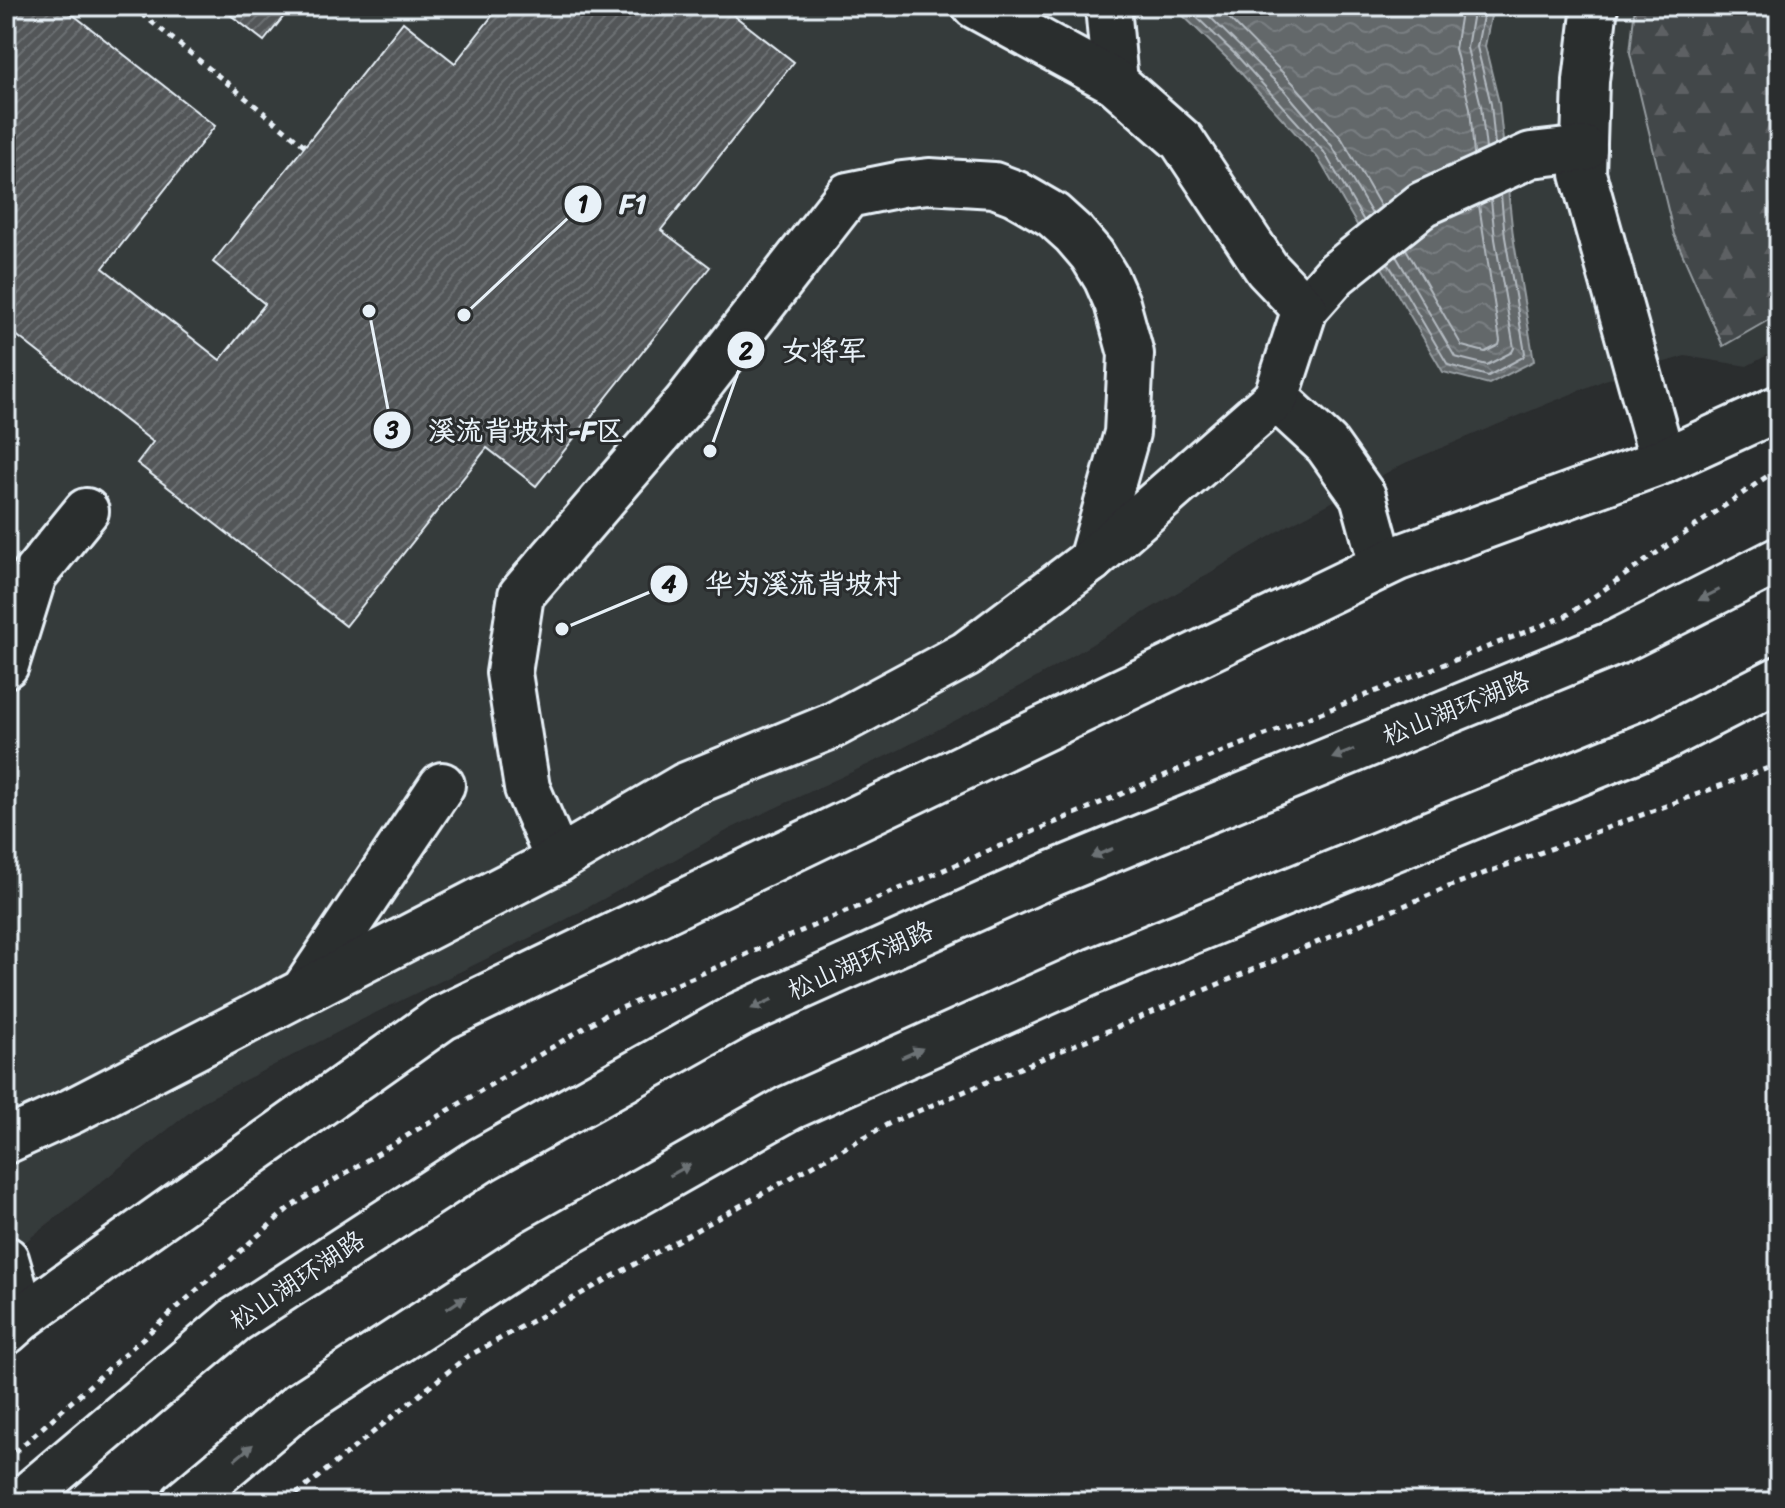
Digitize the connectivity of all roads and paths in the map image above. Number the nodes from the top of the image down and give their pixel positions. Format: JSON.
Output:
{"nodes":[{"id":1,"x":132,"y":6,"type":"edge"},
{"id":2,"x":975,"y":6,"type":"edge"},
{"id":3,"x":1108,"y":6,"type":"edge"},
{"id":4,"x":1595,"y":6,"type":"edge"},
{"id":5,"x":1115,"y":82,"type":"junction"},
{"id":6,"x":305,"y":146,"type":"dead end"},
{"id":7,"x":1584,"y":149,"type":"junction"},
{"id":8,"x":1305,"y":309,"type":"junction"},
{"id":9,"x":1276,"y":398,"type":"junction"},
{"id":10,"x":1779,"y":408,"type":"edge"},
{"id":11,"x":1663,"y":461,"type":"junction"},
{"id":12,"x":86,"y":511,"type":"dead end"},
{"id":13,"x":1091,"y":560,"type":"junction"},
{"id":14,"x":1779,"y":560,"type":"edge"},
{"id":15,"x":1382,"y":565,"type":"junction"},
{"id":16,"x":6,"y":665,"type":"edge"},
{"id":17,"x":1779,"y":679,"type":"edge"},
{"id":18,"x":1779,"y":764,"type":"edge"},
{"id":19,"x":442,"y":785,"type":"dead end"},
{"id":20,"x":558,"y":860,"type":"junction"},
{"id":21,"x":303,"y":992,"type":"junction"},
{"id":22,"x":6,"y":1141,"type":"edge"},
{"id":23,"x":6,"y":1259,"type":"edge"},
{"id":24,"x":14,"y":1325,"type":"edge"},
{"id":25,"x":20,"y":1502,"type":"edge"},
{"id":26,"x":184,"y":1502,"type":"edge"},
{"id":27,"x":287,"y":1502,"type":"edge"}],
"edges":[{"from":1,"to":6,"type":"path"},
{"from":2,"to":5,"type":"street"},
{"from":3,"to":5,"type":"street"},
{"from":4,"to":7,"type":"street"},
{"from":5,"to":8,"type":"street"},
{"from":7,"to":8,"type":"street"},
{"from":7,"to":11,"type":"street"},
{"from":8,"to":9,"type":"street"},
{"from":9,"to":13,"type":"street"},
{"from":9,"to":15,"type":"street"},
{"from":10,"to":11,"type":"street"},
{"from":11,"to":15,"type":"street"},
{"from":12,"to":16,"type":"street"},
{"from":13,"to":20,"type":"street"},
{"from":13,"to":20,"type":"street"},
{"from":14,"to":25,"type":"street","name":"松山湖环湖路","one_way":true},
{"from":15,"to":24,"type":"street"},
{"from":26,"to":17,"type":"street","one_way":true},
{"from":18,"to":27,"type":"path"},
{"from":19,"to":21,"type":"street"},
{"from":20,"to":21,"type":"street"},
{"from":21,"to":22,"type":"street"},
{"from":23,"to":24,"type":"street"}]}
